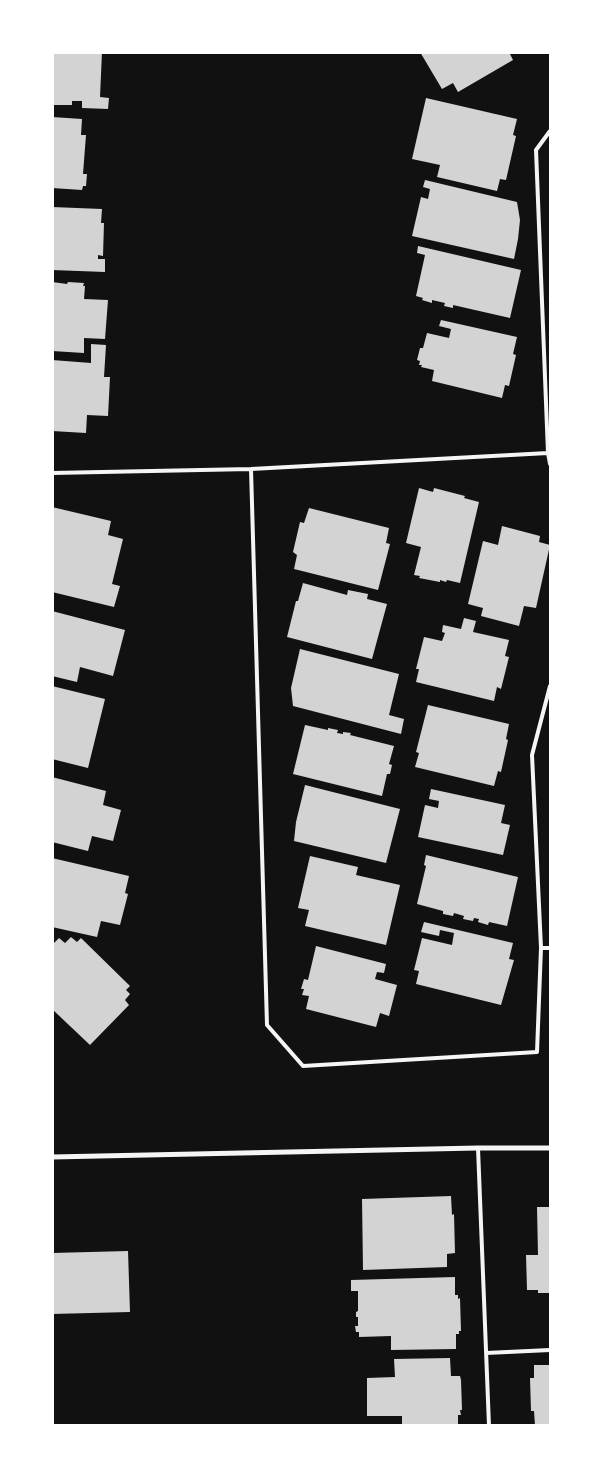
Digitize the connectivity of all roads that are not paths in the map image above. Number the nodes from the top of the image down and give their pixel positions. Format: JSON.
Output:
{"nodes":[{"id":1,"x":550,"y":131,"type":"edge"},
{"id":2,"x":548,"y":453,"type":"junction"},
{"id":3,"x":550,"y":464,"type":"edge"},
{"id":4,"x":252,"y":469,"type":"junction"},
{"id":5,"x":52,"y":472,"type":"edge"},
{"id":6,"x":550,"y":686,"type":"edge"},
{"id":7,"x":541,"y":948,"type":"junction"},
{"id":8,"x":550,"y":948,"type":"edge"},
{"id":9,"x":478,"y":1148,"type":"junction"},
{"id":10,"x":550,"y":1148,"type":"edge"},
{"id":11,"x":52,"y":1157,"type":"edge"},
{"id":12,"x":550,"y":1350,"type":"edge"},
{"id":13,"x":486,"y":1353,"type":"junction"},
{"id":14,"x":489,"y":1426,"type":"edge"}],
"edges":[{"from":1,"to":2,"type":"lane"},
{"from":2,"to":3,"type":"lane"},
{"from":2,"to":4,"type":"lane"},
{"from":4,"to":5,"type":"lane"},
{"from":4,"to":7,"type":"lane"},
{"from":6,"to":7,"type":"lane"},
{"from":7,"to":8,"type":"lane"},
{"from":9,"to":10,"type":"street"},
{"from":9,"to":11,"type":"street"},
{"from":9,"to":13,"type":"lane"},
{"from":12,"to":13,"type":"lane"},
{"from":13,"to":14,"type":"lane"}]}
